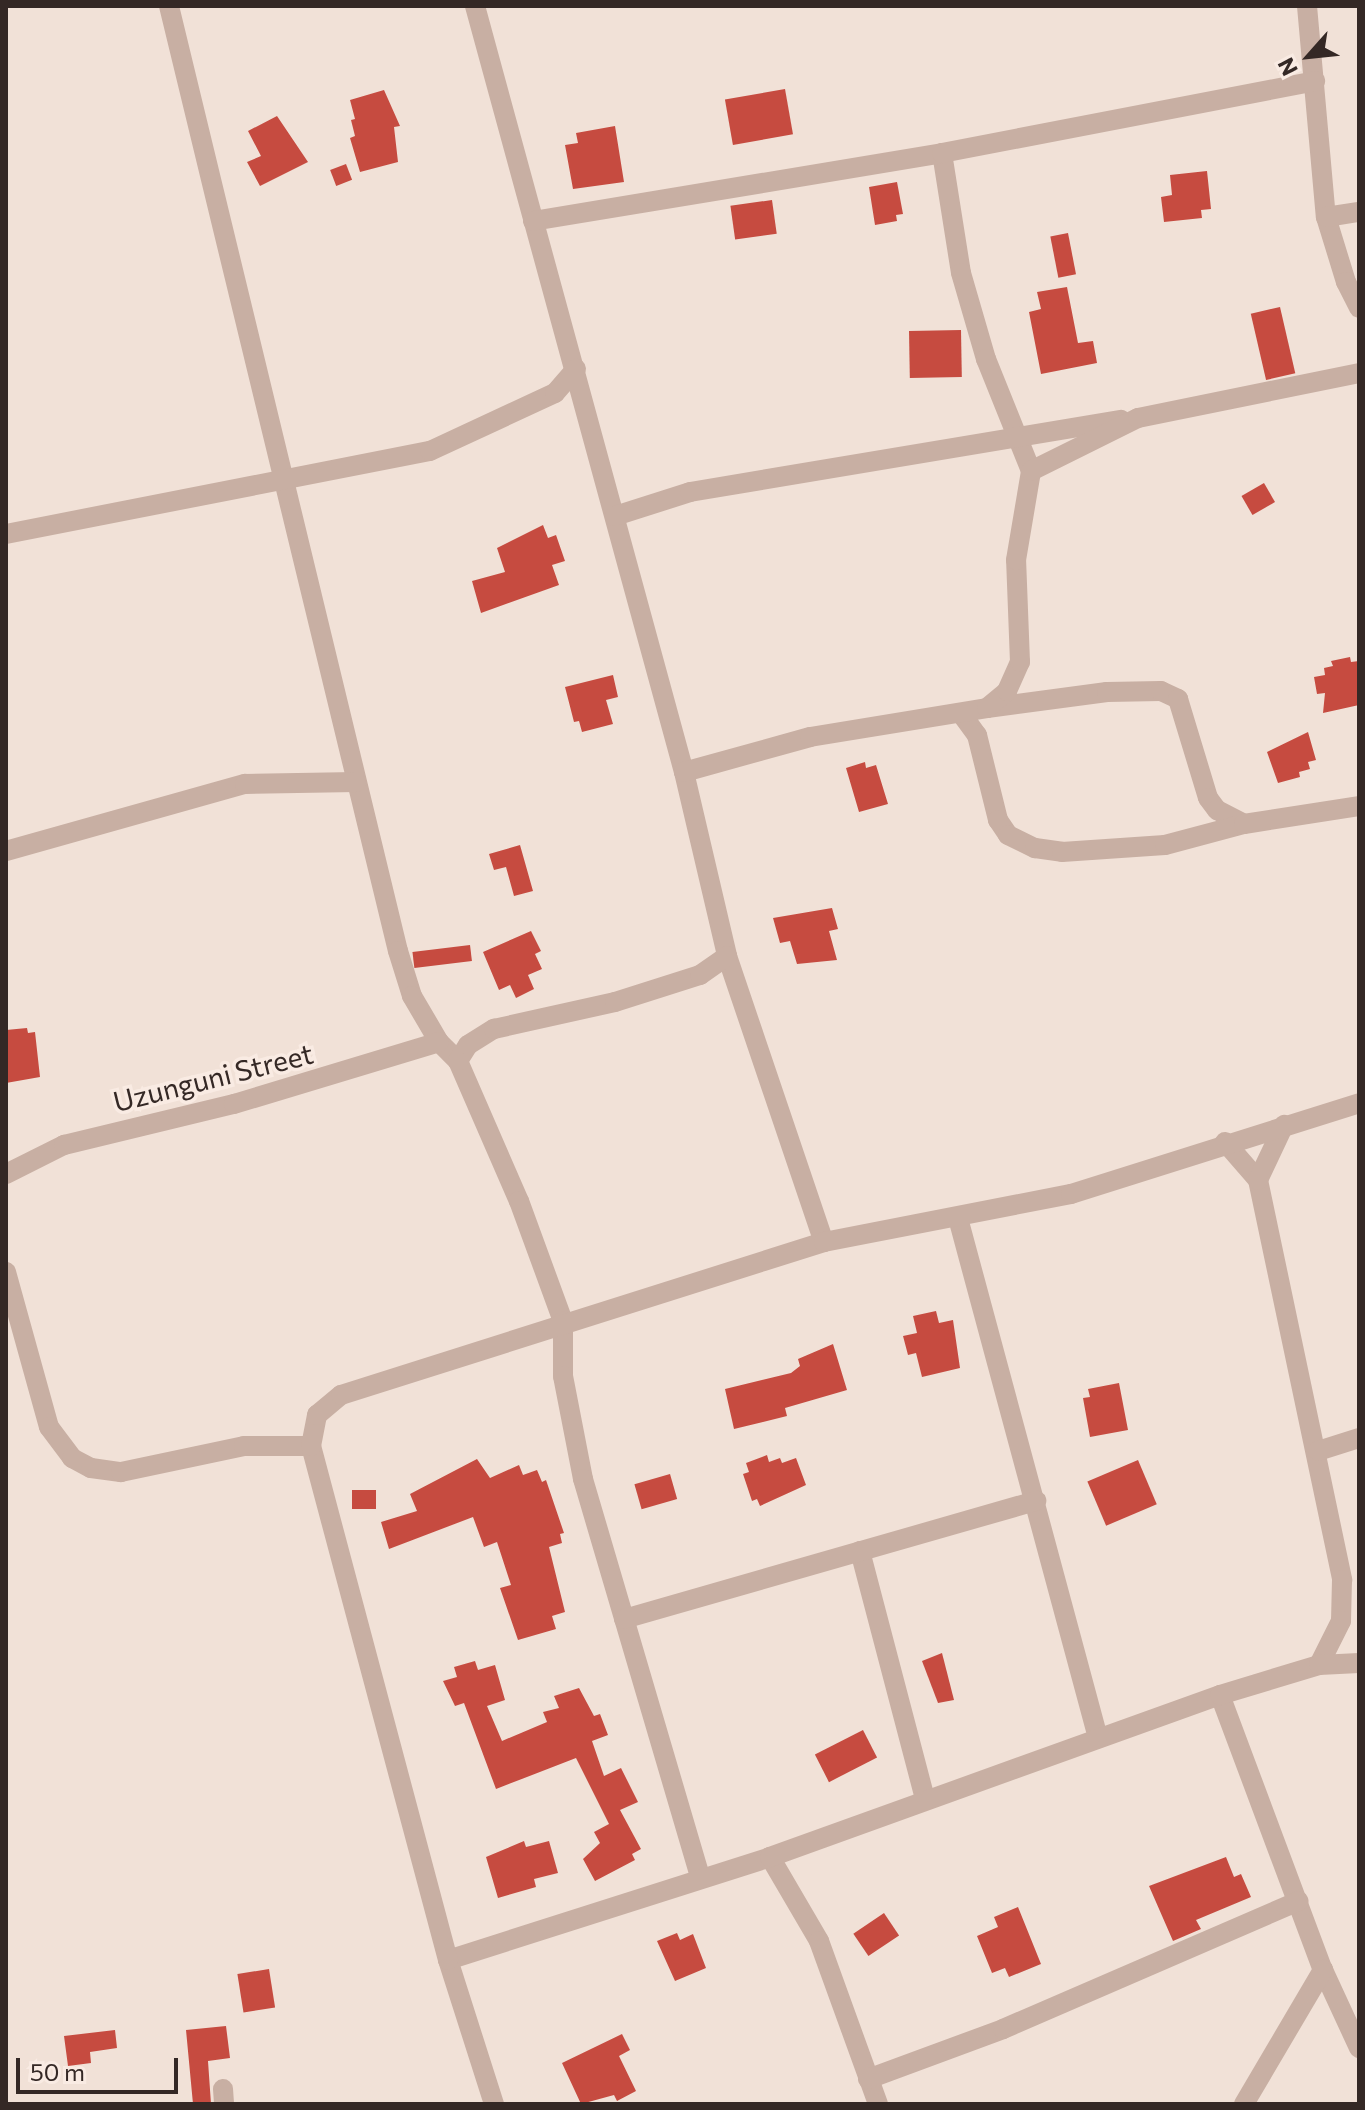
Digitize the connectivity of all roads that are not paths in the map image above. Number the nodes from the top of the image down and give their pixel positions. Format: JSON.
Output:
{"nodes":[{"id":1,"x":169,"y":6,"type":"edge"},
{"id":2,"x":475,"y":6,"type":"edge"},
{"id":3,"x":1307,"y":6,"type":"edge"},
{"id":4,"x":1315,"y":81,"type":"junction"},
{"id":5,"x":942,"y":153,"type":"junction"},
{"id":6,"x":1359,"y":212,"type":"edge"},
{"id":7,"x":1326,"y":217,"type":"junction"},
{"id":8,"x":533,"y":221,"type":"junction"},
{"id":9,"x":1359,"y":308,"type":"edge"},
{"id":10,"x":576,"y":369,"type":"junction"},
{"id":11,"x":1359,"y":373,"type":"edge"},
{"id":12,"x":1138,"y":418,"type":"junction"},
{"id":13,"x":1019,"y":437,"type":"junction"},
{"id":14,"x":1031,"y":471,"type":"junction"},
{"id":15,"x":286,"y":482,"type":"junction"},
{"id":16,"x":615,"y":516,"type":"junction"},
{"id":17,"x":6,"y":534,"type":"edge"},
{"id":18,"x":987,"y":708,"type":"junction"},
{"id":19,"x":963,"y":716,"type":"junction"},
{"id":20,"x":684,"y":772,"type":"junction"},
{"id":21,"x":356,"y":782,"type":"junction"},
{"id":22,"x":1359,"y":806,"type":"edge"},
{"id":23,"x":1244,"y":824,"type":"junction"},
{"id":24,"x":6,"y":851,"type":"edge"},
{"id":25,"x":727,"y":956,"type":"junction"},
{"id":26,"x":439,"y":1042,"type":"junction"},
{"id":27,"x":458,"y":1061,"type":"junction"},
{"id":28,"x":1359,"y":1103,"type":"edge"},
{"id":29,"x":1284,"y":1125,"type":"junction"},
{"id":30,"x":1225,"y":1142,"type":"junction"},
{"id":31,"x":6,"y":1174,"type":"edge"},
{"id":32,"x":1258,"y":1180,"type":"junction"},
{"id":33,"x":958,"y":1218,"type":"junction"},
{"id":34,"x":824,"y":1242,"type":"junction"},
{"id":35,"x":6,"y":1272,"type":"edge"},
{"id":36,"x":563,"y":1321,"type":"junction"},
{"id":37,"x":1359,"y":1438,"type":"edge"},
{"id":38,"x":311,"y":1446,"type":"junction"},
{"id":39,"x":1318,"y":1451,"type":"junction"},
{"id":40,"x":1036,"y":1501,"type":"junction"},
{"id":41,"x":860,"y":1551,"type":"junction"},
{"id":42,"x":624,"y":1619,"type":"junction"},
{"id":43,"x":1359,"y":1663,"type":"edge"},
{"id":44,"x":1319,"y":1665,"type":"junction"},
{"id":45,"x":1220,"y":1695,"type":"junction"},
{"id":46,"x":1098,"y":1738,"type":"junction"},
{"id":47,"x":925,"y":1799,"type":"junction"},
{"id":48,"x":770,"y":1857,"type":"junction"},
{"id":49,"x":700,"y":1876,"type":"junction"},
{"id":50,"x":1299,"y":1901,"type":"junction"},
{"id":51,"x":448,"y":1960,"type":"junction"},
{"id":52,"x":1323,"y":1970,"type":"junction"},
{"id":53,"x":1359,"y":2048,"type":"edge"},
{"id":54,"x":868,"y":2079,"type":"junction"},
{"id":55,"x":494,"y":2104,"type":"edge"},
{"id":56,"x":878,"y":2104,"type":"edge"},
{"id":57,"x":1244,"y":2104,"type":"edge"}],
"edges":[{"from":1,"to":15,"type":"street"},
{"from":2,"to":8,"type":"street"},
{"from":3,"to":4,"type":"street"},
{"from":4,"to":5,"type":"street"},
{"from":4,"to":7,"type":"street"},
{"from":5,"to":8,"type":"street"},
{"from":5,"to":13,"type":"street"},
{"from":6,"to":7,"type":"street"},
{"from":7,"to":9,"type":"street"},
{"from":8,"to":10,"type":"street"},
{"from":10,"to":15,"type":"street"},
{"from":10,"to":16,"type":"street"},
{"from":11,"to":12,"type":"street"},
{"from":12,"to":13,"type":"street"},
{"from":12,"to":14,"type":"street"},
{"from":13,"to":14,"type":"street"},
{"from":13,"to":16,"type":"street"},
{"from":14,"to":18,"type":"street"},
{"from":15,"to":17,"type":"street"},
{"from":15,"to":21,"type":"street"},
{"from":16,"to":20,"type":"street"},
{"from":18,"to":19,"type":"street"},
{"from":18,"to":23,"type":"street"},
{"from":19,"to":20,"type":"street"},
{"from":19,"to":23,"type":"street"},
{"from":20,"to":25,"type":"street"},
{"from":21,"to":24,"type":"street"},
{"from":21,"to":26,"type":"street"},
{"from":22,"to":23,"type":"street"},
{"from":25,"to":27,"type":"street"},
{"from":25,"to":34,"type":"street"},
{"from":26,"to":27,"type":"street"},
{"from":26,"to":31,"type":"street","name":"Uzunguni Street"},
{"from":27,"to":36,"type":"street"},
{"from":28,"to":29,"type":"street"},
{"from":29,"to":30,"type":"street"},
{"from":29,"to":32,"type":"street"},
{"from":30,"to":32,"type":"street"},
{"from":30,"to":33,"type":"street"},
{"from":32,"to":39,"type":"street"},
{"from":33,"to":34,"type":"street"},
{"from":33,"to":40,"type":"street"},
{"from":34,"to":36,"type":"street"},
{"from":35,"to":38,"type":"street"},
{"from":36,"to":38,"type":"street"},
{"from":36,"to":42,"type":"street"},
{"from":37,"to":39,"type":"street"},
{"from":38,"to":51,"type":"street"},
{"from":39,"to":44,"type":"street"},
{"from":40,"to":41,"type":"street"},
{"from":40,"to":46,"type":"street"},
{"from":41,"to":42,"type":"street"},
{"from":41,"to":47,"type":"street"},
{"from":42,"to":49,"type":"street"},
{"from":43,"to":44,"type":"street"},
{"from":44,"to":45,"type":"street"},
{"from":45,"to":46,"type":"street"},
{"from":45,"to":50,"type":"street"},
{"from":46,"to":47,"type":"street"},
{"from":47,"to":48,"type":"street"},
{"from":48,"to":49,"type":"street"},
{"from":48,"to":54,"type":"street"},
{"from":49,"to":51,"type":"street"},
{"from":50,"to":52,"type":"street"},
{"from":50,"to":54,"type":"street"},
{"from":51,"to":55,"type":"street"},
{"from":52,"to":53,"type":"street"},
{"from":52,"to":57,"type":"street"},
{"from":54,"to":56,"type":"street"}]}
